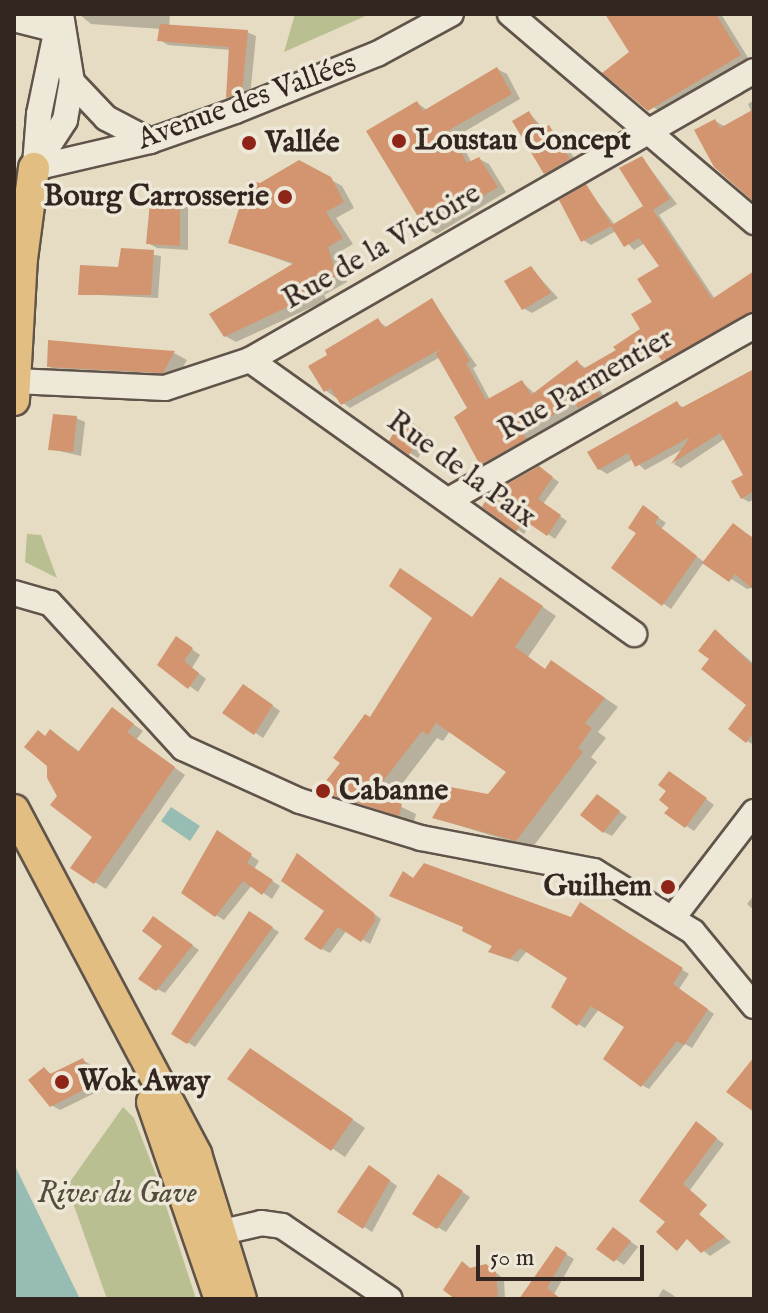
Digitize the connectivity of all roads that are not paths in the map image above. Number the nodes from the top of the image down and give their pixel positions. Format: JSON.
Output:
{"nodes":[{"id":1,"x":451,"y":14,"type":"edge"},
{"id":2,"x":510,"y":14,"type":"edge"},
{"id":3,"x":59,"y":19,"type":"edge"},
{"id":4,"x":15,"y":22,"type":"edge"},
{"id":5,"x":754,"y":71,"type":"edge"},
{"id":6,"x":72,"y":82,"type":"junction"},
{"id":7,"x":649,"y":131,"type":"junction"},
{"id":8,"x":150,"y":141,"type":"junction"},
{"id":9,"x":21,"y":169,"type":"edge"},
{"id":10,"x":754,"y":222,"type":"edge"},
{"id":11,"x":18,"y":256,"type":"edge"},
{"id":12,"x":754,"y":326,"type":"edge"},
{"id":13,"x":250,"y":360,"type":"junction"},
{"id":14,"x":15,"y":381,"type":"edge"},
{"id":15,"x":14,"y":400,"type":"edge"},
{"id":16,"x":449,"y":500,"type":"junction"},
{"id":17,"x":14,"y":593,"type":"edge"},
{"id":18,"x":634,"y":634,"type":"dead end"},
{"id":19,"x":14,"y":810,"type":"edge"},
{"id":20,"x":754,"y":812,"type":"edge"},
{"id":21,"x":672,"y":919,"type":"junction"},
{"id":22,"x":754,"y":1006,"type":"edge"},
{"id":23,"x":140,"y":1054,"type":"junction"},
{"id":24,"x":188,"y":1205,"type":"junction"},
{"id":25,"x":223,"y":1232,"type":"junction"},
{"id":26,"x":220,"y":1299,"type":"edge"},
{"id":27,"x":241,"y":1299,"type":"edge"},
{"id":28,"x":390,"y":1299,"type":"edge"}],
"edges":[{"from":1,"to":8,"type":"street","name":"Avenue des Vallées"},
{"from":2,"to":7,"type":"street"},
{"from":3,"to":4,"type":"street"},
{"from":3,"to":6,"type":"street"},
{"from":3,"to":9,"type":"street"},
{"from":5,"to":7,"type":"street","name":"Rue de la Victoire"},
{"from":6,"to":8,"type":"street"},
{"from":6,"to":9,"type":"street"},
{"from":7,"to":10,"type":"street"},
{"from":7,"to":13,"type":"street","name":"Rue de la Victoire"},
{"from":8,"to":9,"type":"street","name":"Avenue des Vallées"},
{"from":9,"to":11,"type":"main road"},
{"from":11,"to":14,"type":"main road"},
{"from":12,"to":16,"type":"street","name":"Rue Parmentier"},
{"from":13,"to":14,"type":"street","name":"Rue de la Victoire"},
{"from":13,"to":16,"type":"street","name":"Rue de la Paix"},
{"from":14,"to":15,"type":"main road"},
{"from":16,"to":18,"type":"street","name":"Rue de la Paix"},
{"from":17,"to":21,"type":"street"},
{"from":19,"to":23,"type":"main road"},
{"from":20,"to":21,"type":"street"},
{"from":21,"to":22,"type":"street"},
{"from":23,"to":24,"type":"main road"},
{"from":23,"to":25,"type":"main road"},
{"from":24,"to":25,"type":"street"},
{"from":24,"to":26,"type":"main road"},
{"from":25,"to":27,"type":"main road"},
{"from":25,"to":28,"type":"street"}]}
